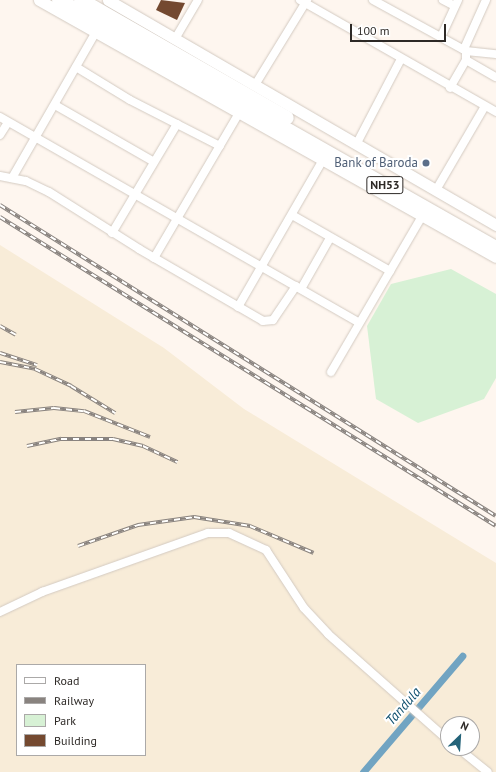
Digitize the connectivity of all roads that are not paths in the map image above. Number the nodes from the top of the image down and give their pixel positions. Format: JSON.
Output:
{"nodes":[{"id":1,"x":39,"y":0,"type":"edge"},
{"id":2,"x":59,"y":0,"type":"edge"},
{"id":3,"x":80,"y":0,"type":"edge"},
{"id":4,"x":198,"y":0,"type":"edge"},
{"id":5,"x":372,"y":0,"type":"edge"},
{"id":6,"x":443,"y":0,"type":"edge"},
{"id":7,"x":486,"y":0,"type":"edge"},
{"id":8,"x":304,"y":1,"type":"edge"},
{"id":9,"x":114,"y":2,"type":"edge"},
{"id":10,"x":457,"y":3,"type":"edge"},
{"id":11,"x":96,"y":32,"type":"junction"},
{"id":12,"x":441,"y":37,"type":"junction"},
{"id":13,"x":175,"y":39,"type":"junction"},
{"id":14,"x":465,"y":50,"type":"junction"},
{"id":15,"x":496,"y":54,"type":"edge"},
{"id":16,"x":401,"y":59,"type":"junction"},
{"id":17,"x":466,"y":60,"type":"junction"},
{"id":18,"x":76,"y":67,"type":"junction"},
{"id":19,"x":496,"y":77,"type":"edge"},
{"id":20,"x":255,"y":85,"type":"junction"},
{"id":21,"x":450,"y":88,"type":"junction"},
{"id":22,"x":55,"y":105,"type":"junction"},
{"id":23,"x":485,"y":106,"type":"junction"},
{"id":24,"x":496,"y":112,"type":"edge"},
{"id":25,"x":239,"y":113,"type":"junction"},
{"id":26,"x":0,"y":117,"type":"edge"},
{"id":27,"x":277,"y":118,"type":"junction"},
{"id":28,"x":8,"y":122,"type":"junction"},
{"id":29,"x":177,"y":124,"type":"junction"},
{"id":30,"x":0,"y":135,"type":"edge"},
{"id":31,"x":37,"y":138,"type":"junction"},
{"id":32,"x":356,"y":143,"type":"junction"},
{"id":33,"x":220,"y":146,"type":"junction"},
{"id":34,"x":323,"y":160,"type":"junction"},
{"id":35,"x":154,"y":162,"type":"junction"},
{"id":36,"x":0,"y":176,"type":"edge"},
{"id":37,"x":12,"y":178,"type":"junction"},
{"id":38,"x":436,"y":190,"type":"junction"},
{"id":39,"x":135,"y":195,"type":"junction"},
{"id":40,"x":292,"y":215,"type":"junction"},
{"id":41,"x":422,"y":216,"type":"junction"},
{"id":42,"x":178,"y":219,"type":"junction"},
{"id":43,"x":496,"y":225,"type":"edge"},
{"id":44,"x":112,"y":233,"type":"junction"},
{"id":45,"x":496,"y":237,"type":"edge"},
{"id":46,"x":330,"y":238,"type":"junction"},
{"id":47,"x":496,"y":248,"type":"edge"},
{"id":48,"x":496,"y":257,"type":"edge"},
{"id":49,"x":154,"y":258,"type":"junction"},
{"id":50,"x":263,"y":267,"type":"junction"},
{"id":51,"x":390,"y":271,"type":"junction"},
{"id":52,"x":298,"y":287,"type":"junction"},
{"id":53,"x":238,"y":307,"type":"junction"},
{"id":54,"x":359,"y":323,"type":"junction"},
{"id":55,"x":331,"y":372,"type":"dead end"},
{"id":56,"x":0,"y":612,"type":"edge"},
{"id":57,"x":440,"y":733,"type":"edge"},
{"id":58,"x":468,"y":756,"type":"edge"},
{"id":59,"x":488,"y":772,"type":"edge"}],
"edges":[{"from":1,"to":11,"type":"street"},
{"from":2,"to":27,"type":"highway","number":"NH53"},
{"from":3,"to":27,"type":"highway","number":"NH53"},
{"from":4,"to":13,"type":"street"},
{"from":5,"to":12,"type":"street"},
{"from":6,"to":10,"type":"street"},
{"from":7,"to":14,"type":"street"},
{"from":8,"to":16,"type":"street"},
{"from":8,"to":20,"type":"street"},
{"from":9,"to":13,"type":"street"},
{"from":10,"to":12,"type":"street"},
{"from":11,"to":18,"type":"street"},
{"from":11,"to":25,"type":"street"},
{"from":12,"to":14,"type":"street"},
{"from":13,"to":20,"type":"street"},
{"from":14,"to":15,"type":"street"},
{"from":14,"to":17,"type":"street"},
{"from":16,"to":21,"type":"street"},
{"from":16,"to":32,"type":"street"},
{"from":17,"to":19,"type":"street"},
{"from":17,"to":21,"type":"street"},
{"from":18,"to":22,"type":"street"},
{"from":18,"to":29,"type":"street"},
{"from":20,"to":32,"type":"street"},
{"from":21,"to":23,"type":"street"},
{"from":22,"to":31,"type":"street"},
{"from":22,"to":35,"type":"street"},
{"from":23,"to":24,"type":"street"},
{"from":23,"to":38,"type":"street"},
{"from":25,"to":33,"type":"street"},
{"from":25,"to":34,"type":"street"},
{"from":26,"to":28,"type":"street"},
{"from":27,"to":45,"type":"highway","number":"NH53"},
{"from":27,"to":47,"type":"highway","number":"NH53"},
{"from":28,"to":30,"type":"street"},
{"from":28,"to":31,"type":"street"},
{"from":29,"to":33,"type":"street"},
{"from":29,"to":35,"type":"street"},
{"from":31,"to":37,"type":"street"},
{"from":31,"to":39,"type":"street"},
{"from":32,"to":38,"type":"street"},
{"from":33,"to":42,"type":"street"},
{"from":34,"to":40,"type":"street"},
{"from":34,"to":41,"type":"street"},
{"from":35,"to":39,"type":"street"},
{"from":36,"to":37,"type":"street"},
{"from":37,"to":44,"type":"street"},
{"from":38,"to":43,"type":"street"},
{"from":39,"to":42,"type":"street"},
{"from":39,"to":44,"type":"street"},
{"from":40,"to":46,"type":"street"},
{"from":40,"to":50,"type":"street"},
{"from":41,"to":48,"type":"street"},
{"from":41,"to":51,"type":"street"},
{"from":42,"to":49,"type":"street"},
{"from":42,"to":50,"type":"street"},
{"from":44,"to":49,"type":"street"},
{"from":46,"to":51,"type":"street"},
{"from":46,"to":52,"type":"street"},
{"from":49,"to":53,"type":"street"},
{"from":50,"to":52,"type":"street"},
{"from":50,"to":53,"type":"street"},
{"from":51,"to":54,"type":"street"},
{"from":52,"to":53,"type":"street"},
{"from":52,"to":54,"type":"street"},
{"from":54,"to":55,"type":"street"},
{"from":56,"to":57,"type":"street"},
{"from":58,"to":59,"type":"street"}]}
